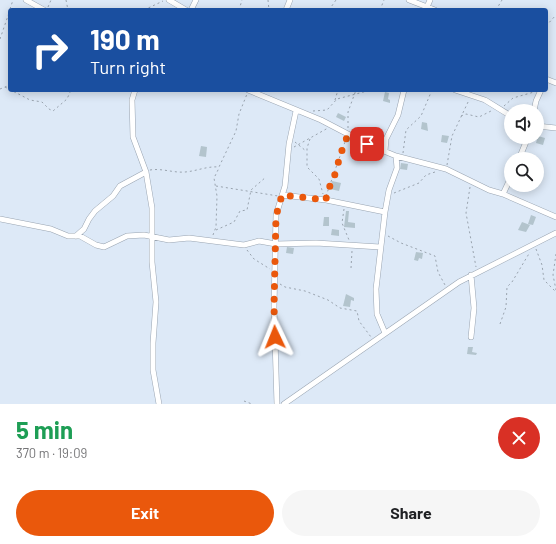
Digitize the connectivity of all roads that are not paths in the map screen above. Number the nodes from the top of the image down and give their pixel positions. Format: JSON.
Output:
{"nodes":[{"id":1,"x":26,"y":0,"type":"edge"},
{"id":2,"x":168,"y":0,"type":"edge"},
{"id":3,"x":408,"y":0,"type":"edge"},
{"id":4,"x":430,"y":0,"type":"edge"},
{"id":5,"x":418,"y":7,"type":"edge"},
{"id":6,"x":427,"y":7,"type":"joint"},
{"id":7,"x":41,"y":8,"type":"edge"},
{"id":8,"x":182,"y":8,"type":"edge"},
{"id":9,"x":134,"y":92,"type":"edge"},
{"id":10,"x":253,"y":92,"type":"edge"},
{"id":11,"x":404,"y":92,"type":"edge"},
{"id":12,"x":461,"y":92,"type":"edge"},
{"id":13,"x":540,"y":92,"type":"edge"},
{"id":14,"x":535,"y":104,"type":"edge"},
{"id":15,"x":296,"y":111,"type":"junction"},
{"id":16,"x":504,"y":112,"type":"edge"},
{"id":17,"x":544,"y":127,"type":"edge"},
{"id":18,"x":556,"y":129,"type":"edge"},
{"id":19,"x":385,"y":151,"type":"junction"},
{"id":20,"x":399,"y":156,"type":"junction"},
{"id":21,"x":146,"y":172,"type":"junction"},
{"id":22,"x":506,"y":192,"type":"edge"},
{"id":23,"x":282,"y":195,"type":"junction"},
{"id":24,"x":505,"y":195,"type":"junction"},
{"id":25,"x":385,"y":212,"type":"junction"},
{"id":26,"x":556,"y":217,"type":"edge"},
{"id":27,"x":0,"y":219,"type":"edge"},
{"id":28,"x":556,"y":233,"type":"edge"},
{"id":29,"x":76,"y":236,"type":"junction"},
{"id":30,"x":153,"y":236,"type":"junction"},
{"id":31,"x":276,"y":244,"type":"junction"},
{"id":32,"x":380,"y":247,"type":"junction"},
{"id":33,"x":471,"y":275,"type":"junction"},
{"id":34,"x":385,"y":333,"type":"junction"},
{"id":35,"x":470,"y":337,"type":"dead end"},
{"id":36,"x":159,"y":404,"type":"edge"},
{"id":37,"x":277,"y":404,"type":"edge"},
{"id":38,"x":284,"y":404,"type":"edge"}],
"edges":[{"from":1,"to":7,"type":"street"},
{"from":2,"to":8,"type":"street"},
{"from":3,"to":5,"type":"street"},
{"from":4,"to":6,"type":"street"},
{"from":5,"to":6,"type":"street"},
{"from":9,"to":21,"type":"street"},
{"from":10,"to":15,"type":"street"},
{"from":11,"to":19,"type":"street"},
{"from":12,"to":16,"type":"street"},
{"from":13,"to":14,"type":"street"},
{"from":15,"to":19,"type":"street"},
{"from":15,"to":23,"type":"street"},
{"from":17,"to":18,"type":"street"},
{"from":19,"to":20,"type":"street"},
{"from":20,"to":24,"type":"street"},
{"from":20,"to":25,"type":"street"},
{"from":21,"to":29,"type":"street"},
{"from":21,"to":30,"type":"street"},
{"from":22,"to":24,"type":"street"},
{"from":23,"to":25,"type":"street"},
{"from":23,"to":31,"type":"street"},
{"from":24,"to":26,"type":"street"},
{"from":25,"to":32,"type":"street"},
{"from":27,"to":29,"type":"street"},
{"from":28,"to":33,"type":"street"},
{"from":29,"to":30,"type":"street"},
{"from":30,"to":31,"type":"street"},
{"from":30,"to":36,"type":"street"},
{"from":31,"to":32,"type":"street"},
{"from":31,"to":37,"type":"street"},
{"from":32,"to":34,"type":"street"},
{"from":33,"to":34,"type":"street"},
{"from":33,"to":35,"type":"street"},
{"from":34,"to":38,"type":"street"}]}
